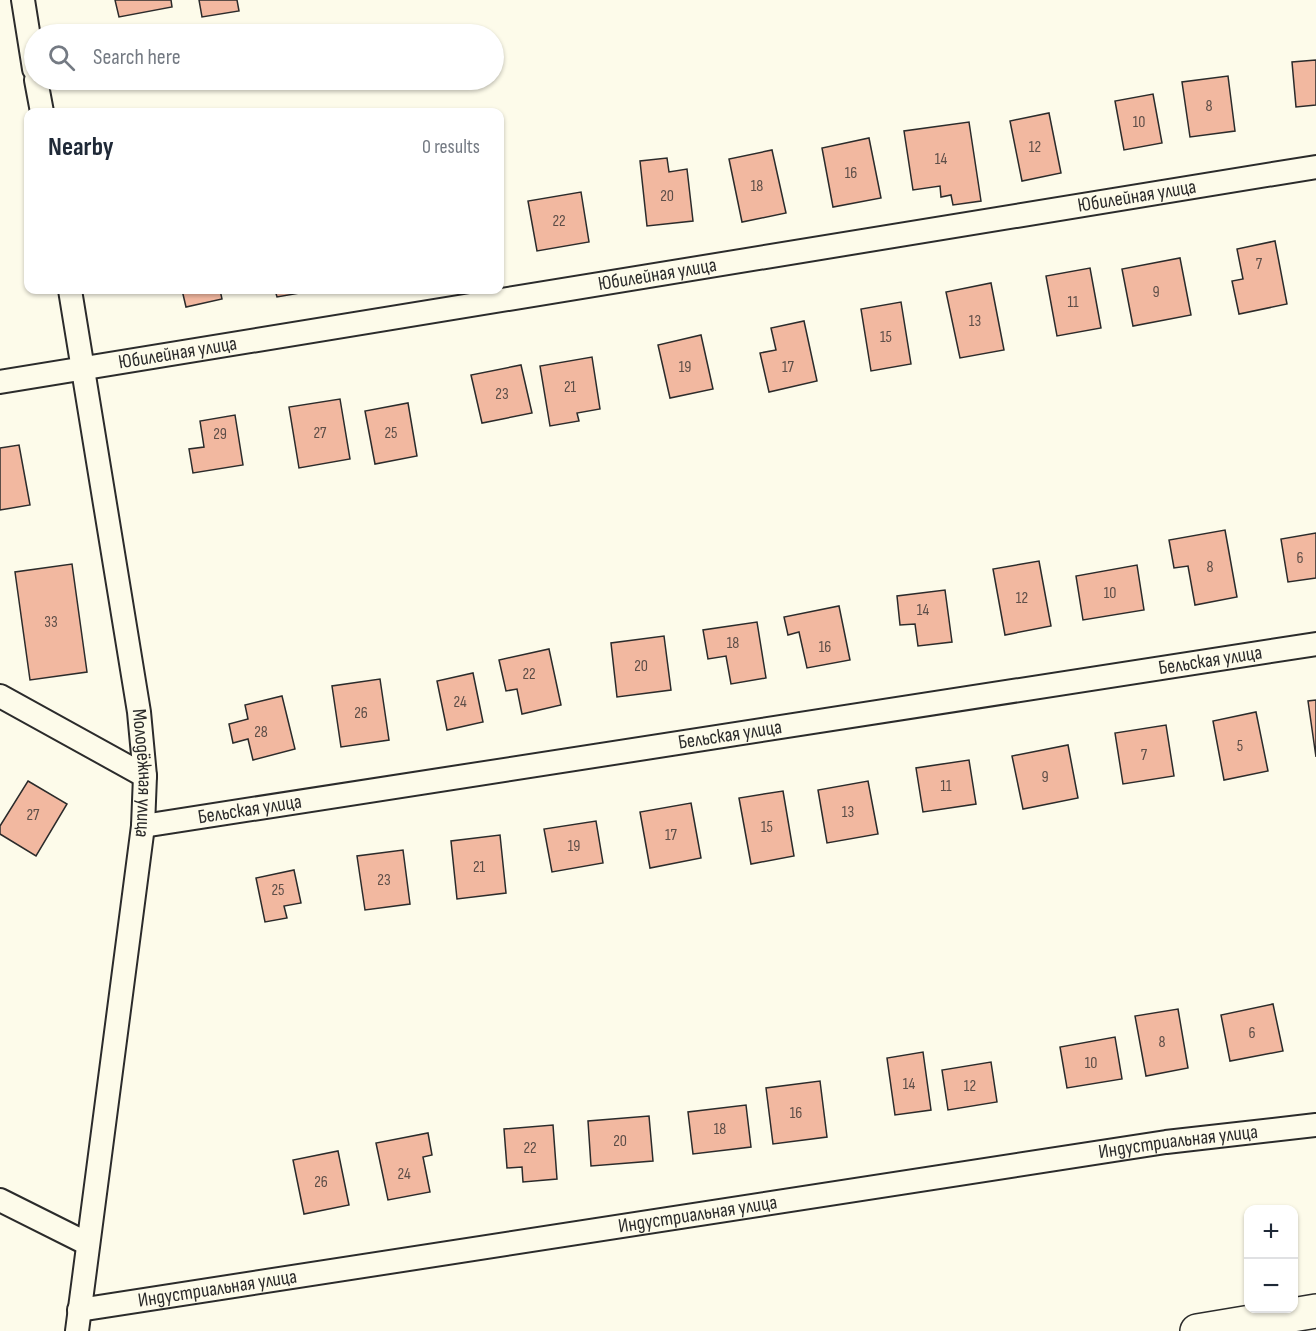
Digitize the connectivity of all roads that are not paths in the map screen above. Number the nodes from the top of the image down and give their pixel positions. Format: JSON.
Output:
{"nodes":[{"id":1,"x":23,"y":0,"type":"edge"},
{"id":2,"x":27,"y":24,"type":"edge"},
{"id":3,"x":38,"y":90,"type":"edge"},
{"id":4,"x":41,"y":108,"type":"edge"},
{"id":5,"x":1316,"y":167,"type":"edge"},
{"id":6,"x":71,"y":294,"type":"edge"},
{"id":7,"x":83,"y":369,"type":"junction"},
{"id":8,"x":0,"y":382,"type":"edge"},
{"id":9,"x":1316,"y":644,"type":"edge"},
{"id":10,"x":0,"y":696,"type":"edge"},
{"id":11,"x":145,"y":776,"type":"junction"},
{"id":12,"x":143,"y":826,"type":"junction"},
{"id":13,"x":1316,"y":1125,"type":"edge"},
{"id":14,"x":0,"y":1200,"type":"edge"},
{"id":15,"x":88,"y":1244,"type":"junction"},
{"id":16,"x":1316,"y":1311,"type":"edge"},
{"id":17,"x":78,"y":1321,"type":"edge"},
{"id":18,"x":1197,"y":1331,"type":"edge"}],
"edges":[{"from":1,"to":2,"type":"street"},
{"from":3,"to":4,"type":"street"},
{"from":5,"to":7,"type":"street","name":"Юбилейная улица"},
{"from":6,"to":7,"type":"street","name":"Молодёжная улица"},
{"from":7,"to":8,"type":"street","name":"Юбилейная улица"},
{"from":7,"to":11,"type":"street","name":"Молодёжная улица"},
{"from":9,"to":12,"type":"street","name":"Бельская улица"},
{"from":10,"to":11,"type":"street"},
{"from":11,"to":12,"type":"street","name":"Молодёжная улица"},
{"from":12,"to":15,"type":"street","name":"Молодёжная улица"},
{"from":13,"to":17,"type":"street","name":"Индустриальная улица"},
{"from":14,"to":15,"type":"street"},
{"from":15,"to":17,"type":"street","name":"Молодёжная улица"},
{"from":16,"to":18,"type":"street"}]}
